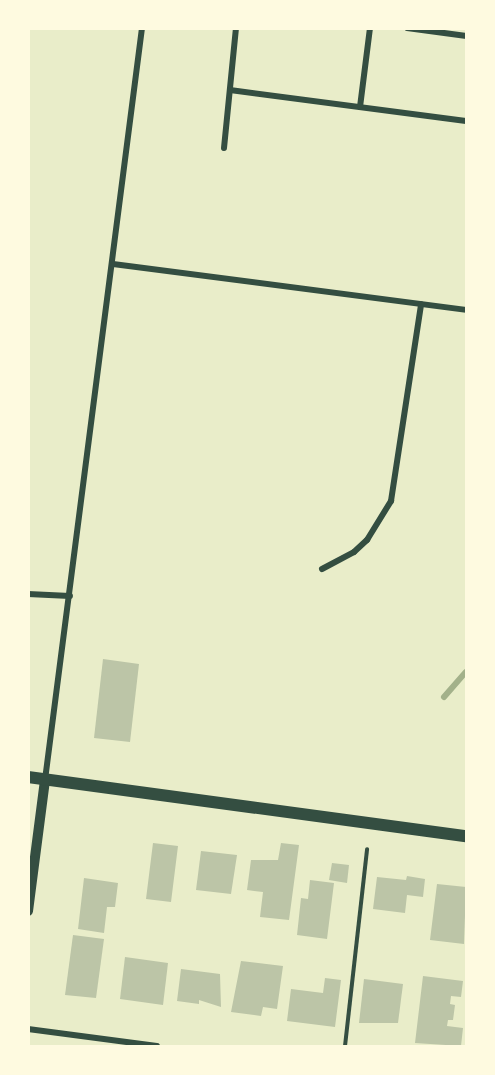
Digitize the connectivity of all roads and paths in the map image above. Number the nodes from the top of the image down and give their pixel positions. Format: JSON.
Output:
{"nodes":[{"id":1,"x":142,"y":28,"type":"edge"},
{"id":2,"x":236,"y":28,"type":"edge"},
{"id":3,"x":370,"y":28,"type":"edge"},
{"id":4,"x":407,"y":28,"type":"edge"},
{"id":5,"x":466,"y":36,"type":"edge"},
{"id":6,"x":230,"y":90,"type":"junction"},
{"id":7,"x":360,"y":107,"type":"junction"},
{"id":8,"x":466,"y":121,"type":"edge"},
{"id":9,"x":224,"y":148,"type":"dead end"},
{"id":10,"x":113,"y":264,"type":"junction"},
{"id":11,"x":422,"y":304,"type":"junction"},
{"id":12,"x":466,"y":310,"type":"edge"},
{"id":13,"x":322,"y":569,"type":"dead end"},
{"id":14,"x":28,"y":594,"type":"edge"},
{"id":15,"x":70,"y":596,"type":"junction"},
{"id":16,"x":28,"y":777,"type":"edge"},
{"id":17,"x":45,"y":780,"type":"junction"},
{"id":18,"x":466,"y":836,"type":"edge"},
{"id":19,"x":367,"y":849,"type":"dead end"},
{"id":20,"x":28,"y":911,"type":"edge"},
{"id":21,"x":28,"y":1029,"type":"edge"},
{"id":22,"x":157,"y":1047,"type":"edge"},
{"id":23,"x":345,"y":1047,"type":"edge"}],
"edges":[{"from":1,"to":10,"type":"street"},
{"from":2,"to":6,"type":"street"},
{"from":3,"to":7,"type":"street"},
{"from":4,"to":5,"type":"street"},
{"from":6,"to":7,"type":"street"},
{"from":6,"to":9,"type":"street"},
{"from":7,"to":8,"type":"street"},
{"from":10,"to":11,"type":"street"},
{"from":10,"to":15,"type":"street"},
{"from":11,"to":12,"type":"street"},
{"from":11,"to":13,"type":"street"},
{"from":14,"to":15,"type":"street"},
{"from":15,"to":17,"type":"street"},
{"from":16,"to":17,"type":"main road"},
{"from":17,"to":18,"type":"main road"},
{"from":17,"to":20,"type":"street"},
{"from":19,"to":23,"type":"path"},
{"from":21,"to":22,"type":"street"}]}
